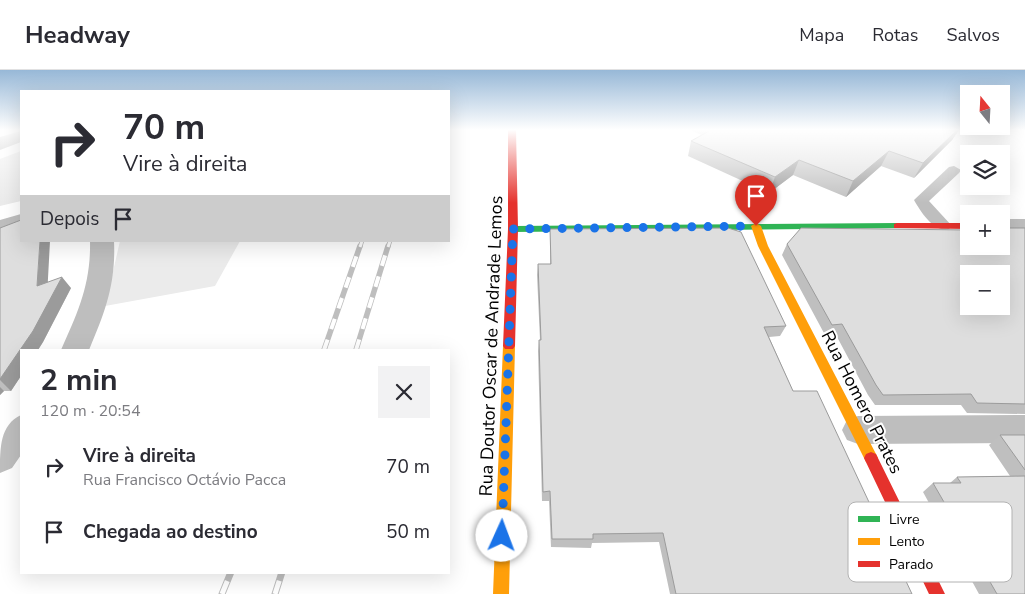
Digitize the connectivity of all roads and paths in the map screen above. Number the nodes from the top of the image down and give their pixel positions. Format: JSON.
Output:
{"nodes":[{"id":1,"x":512,"y":154,"type":"edge"},
{"id":2,"x":954,"y":170,"type":"dead end"},
{"id":3,"x":20,"y":221,"type":"edge"},
{"id":4,"x":756,"y":226,"type":"junction"},
{"id":5,"x":944,"y":226,"type":"junction"},
{"id":6,"x":960,"y":226,"type":"edge"},
{"id":7,"x":1010,"y":226,"type":"edge"},
{"id":8,"x":1025,"y":226,"type":"edge"},
{"id":9,"x":0,"y":227,"type":"edge"},
{"id":10,"x":513,"y":229,"type":"junction"},
{"id":11,"x":102,"y":242,"type":"edge"},
{"id":12,"x":75,"y":349,"type":"edge"},
{"id":13,"x":1025,"y":429,"type":"edge"},
{"id":14,"x":20,"y":430,"type":"edge"},
{"id":15,"x":858,"y":430,"type":"junction"},
{"id":16,"x":0,"y":458,"type":"edge"},
{"id":17,"x":893,"y":502,"type":"edge"},
{"id":18,"x":931,"y":582,"type":"edge"},
{"id":19,"x":501,"y":594,"type":"edge"},
{"id":20,"x":937,"y":594,"type":"edge"}],
"edges":[{"from":1,"to":10,"type":"street","name":"Rua Doutor Oscar de Andrade Lemos"},
{"from":2,"to":5,"type":"lane"},
{"from":3,"to":9,"type":"street"},
{"from":4,"to":5,"type":"street"},
{"from":4,"to":10,"type":"street"},
{"from":4,"to":15,"type":"street","name":"Rua Homero Prates"},
{"from":5,"to":6,"type":"street"},
{"from":7,"to":8,"type":"street"},
{"from":10,"to":19,"type":"street","name":"Rua Doutor Oscar de Andrade Lemos"},
{"from":11,"to":12,"type":"street"},
{"from":13,"to":15,"type":"street"},
{"from":14,"to":16,"type":"street"},
{"from":15,"to":17,"type":"street","name":"Rua Homero Prates"},
{"from":18,"to":20,"type":"street","name":"Rua Homero Prates"}]}
